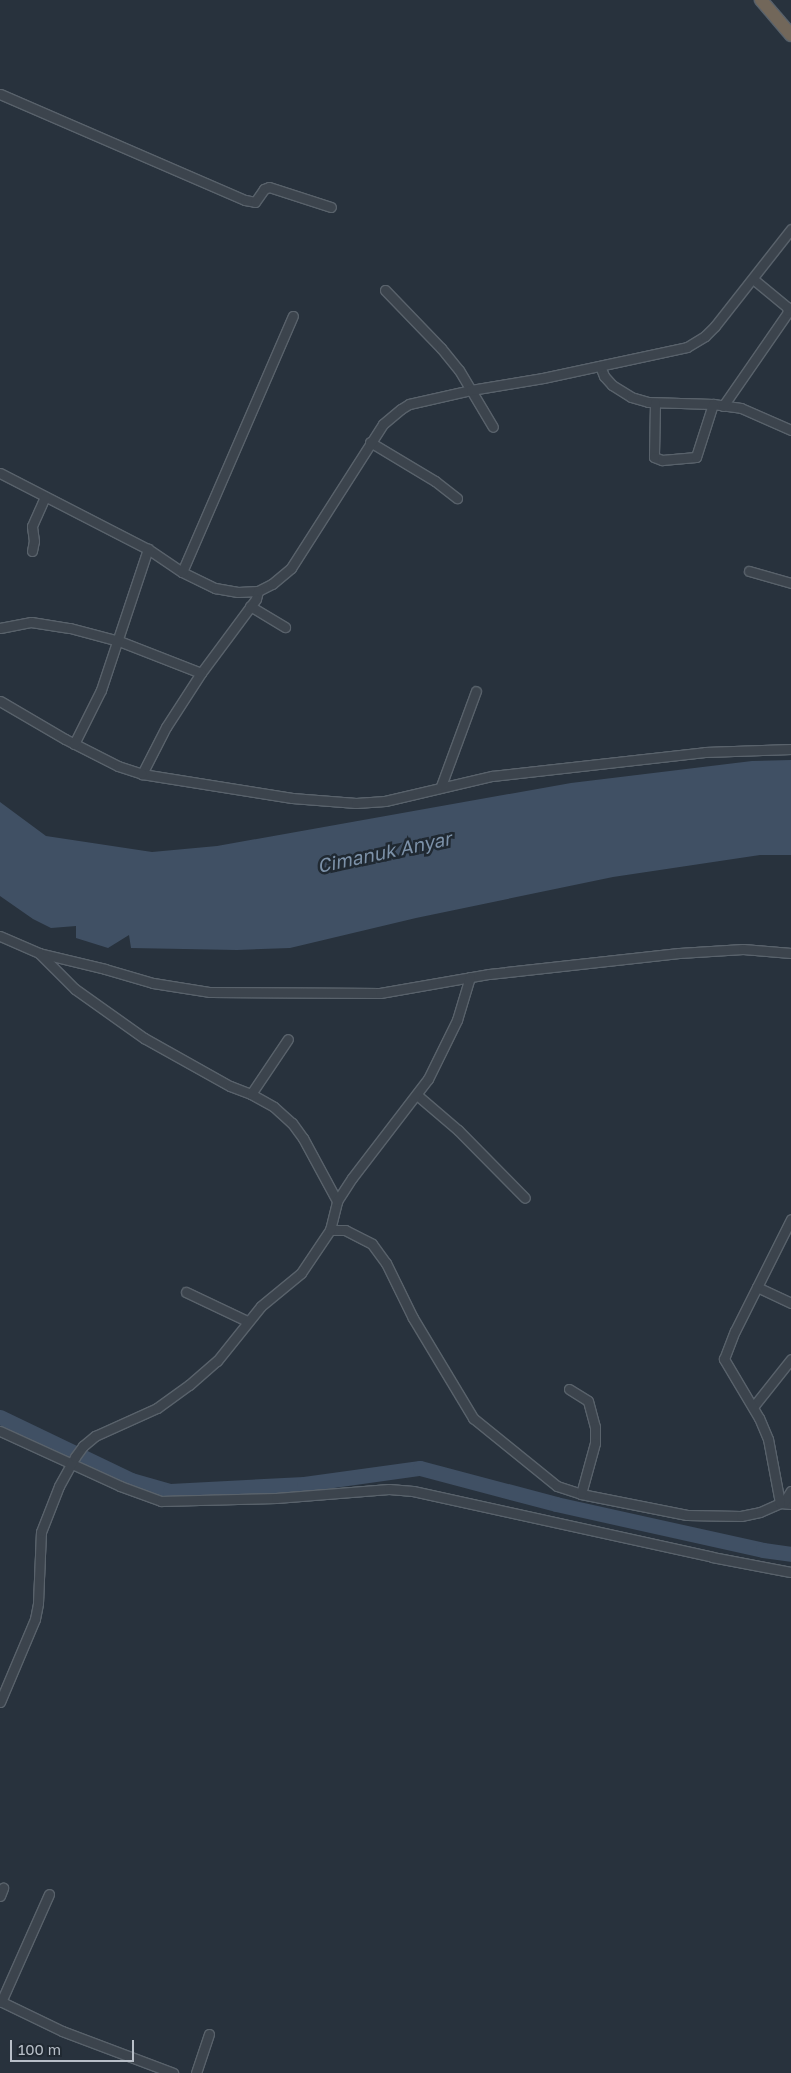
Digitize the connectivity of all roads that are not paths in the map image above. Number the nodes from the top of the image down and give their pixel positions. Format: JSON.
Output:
{"nodes":[{"id":1,"x":761,"y":0,"type":"edge"},
{"id":2,"x":791,"y":35,"type":"edge"},
{"id":3,"x":0,"y":94,"type":"edge"},
{"id":4,"x":331,"y":207,"type":"dead end"},
{"id":5,"x":791,"y":229,"type":"edge"},
{"id":6,"x":753,"y":279,"type":"junction"},
{"id":7,"x":385,"y":290,"type":"dead end"},
{"id":8,"x":789,"y":310,"type":"edge"},
{"id":9,"x":292,"y":316,"type":"dead end"},
{"id":10,"x":600,"y":366,"type":"junction"},
{"id":11,"x":471,"y":390,"type":"junction"},
{"id":12,"x":655,"y":403,"type":"junction"},
{"id":13,"x":713,"y":404,"type":"junction"},
{"id":14,"x":724,"y":406,"type":"junction"},
{"id":15,"x":493,"y":427,"type":"dead end"},
{"id":16,"x":791,"y":430,"type":"edge"},
{"id":17,"x":370,"y":442,"type":"junction"},
{"id":18,"x":0,"y":473,"type":"edge"},
{"id":19,"x":45,"y":497,"type":"junction"},
{"id":20,"x":457,"y":498,"type":"dead end"},
{"id":21,"x":148,"y":549,"type":"junction"},
{"id":22,"x":32,"y":551,"type":"dead end"},
{"id":23,"x":184,"y":566,"type":"junction"},
{"id":24,"x":749,"y":571,"type":"dead end"},
{"id":25,"x":791,"y":583,"type":"edge"},
{"id":26,"x":258,"y":591,"type":"junction"},
{"id":27,"x":250,"y":606,"type":"junction"},
{"id":28,"x":285,"y":627,"type":"dead end"},
{"id":29,"x":0,"y":628,"type":"edge"},
{"id":30,"x":119,"y":641,"type":"junction"},
{"id":31,"x":201,"y":673,"type":"junction"},
{"id":32,"x":476,"y":690,"type":"dead end"},
{"id":33,"x":0,"y":701,"type":"edge"},
{"id":34,"x":74,"y":744,"type":"junction"},
{"id":35,"x":791,"y":749,"type":"edge"},
{"id":36,"x":142,"y":774,"type":"junction"},
{"id":37,"x":441,"y":786,"type":"junction"},
{"id":38,"x":0,"y":936,"type":"edge"},
{"id":39,"x":39,"y":953,"type":"junction"},
{"id":40,"x":791,"y":953,"type":"edge"},
{"id":41,"x":470,"y":977,"type":"junction"},
{"id":42,"x":288,"y":1039,"type":"dead end"},
{"id":43,"x":251,"y":1094,"type":"junction"},
{"id":44,"x":417,"y":1095,"type":"junction"},
{"id":45,"x":525,"y":1198,"type":"dead end"},
{"id":46,"x":337,"y":1201,"type":"junction"},
{"id":47,"x":791,"y":1219,"type":"edge"},
{"id":48,"x":330,"y":1230,"type":"junction"},
{"id":49,"x":757,"y":1286,"type":"junction"},
{"id":50,"x":186,"y":1292,"type":"dead end"},
{"id":51,"x":791,"y":1303,"type":"edge"},
{"id":52,"x":247,"y":1321,"type":"junction"},
{"id":53,"x":791,"y":1359,"type":"edge"},
{"id":54,"x":570,"y":1388,"type":"dead end"},
{"id":55,"x":753,"y":1407,"type":"junction"},
{"id":56,"x":0,"y":1431,"type":"edge"},
{"id":57,"x":74,"y":1460,"type":"junction"},
{"id":58,"x":791,"y":1491,"type":"edge"},
{"id":59,"x":582,"y":1494,"type":"junction"},
{"id":60,"x":785,"y":1503,"type":"edge"},
{"id":61,"x":791,"y":1572,"type":"edge"},
{"id":62,"x":0,"y":1702,"type":"edge"},
{"id":63,"x":50,"y":1894,"type":"dead end"},
{"id":64,"x":1,"y":2002,"type":"edge"},
{"id":65,"x":209,"y":2034,"type":"dead end"},
{"id":66,"x":173,"y":2073,"type":"edge"},
{"id":67,"x":196,"y":2073,"type":"edge"}],
"edges":[{"from":1,"to":2,"type":"highway"},
{"from":3,"to":4,"type":"street"},
{"from":5,"to":6,"type":"street"},
{"from":6,"to":8,"type":"street"},
{"from":6,"to":10,"type":"street"},
{"from":7,"to":11,"type":"street"},
{"from":8,"to":14,"type":"street"},
{"from":9,"to":23,"type":"street"},
{"from":10,"to":11,"type":"street"},
{"from":10,"to":12,"type":"street"},
{"from":11,"to":15,"type":"street"},
{"from":11,"to":17,"type":"street"},
{"from":12,"to":13,"type":"street"},
{"from":12,"to":13,"type":"street"},
{"from":13,"to":14,"type":"street"},
{"from":14,"to":16,"type":"street"},
{"from":17,"to":20,"type":"street"},
{"from":17,"to":26,"type":"street"},
{"from":18,"to":19,"type":"street"},
{"from":19,"to":21,"type":"street"},
{"from":19,"to":22,"type":"street"},
{"from":21,"to":23,"type":"street"},
{"from":21,"to":30,"type":"street"},
{"from":23,"to":26,"type":"street"},
{"from":24,"to":25,"type":"street"},
{"from":26,"to":27,"type":"street"},
{"from":27,"to":28,"type":"street"},
{"from":27,"to":31,"type":"street"},
{"from":29,"to":30,"type":"street"},
{"from":30,"to":31,"type":"street"},
{"from":30,"to":34,"type":"street"},
{"from":31,"to":36,"type":"street"},
{"from":32,"to":37,"type":"street"},
{"from":33,"to":34,"type":"street"},
{"from":34,"to":36,"type":"street"},
{"from":35,"to":37,"type":"street"},
{"from":36,"to":37,"type":"street"},
{"from":38,"to":39,"type":"street"},
{"from":39,"to":41,"type":"street"},
{"from":39,"to":43,"type":"street"},
{"from":40,"to":41,"type":"street"},
{"from":41,"to":44,"type":"street"},
{"from":42,"to":43,"type":"street"},
{"from":43,"to":46,"type":"street"},
{"from":44,"to":45,"type":"street"},
{"from":44,"to":46,"type":"street"},
{"from":46,"to":48,"type":"street"},
{"from":47,"to":49,"type":"street"},
{"from":48,"to":52,"type":"street"},
{"from":48,"to":59,"type":"street"},
{"from":49,"to":51,"type":"street"},
{"from":49,"to":55,"type":"street"},
{"from":50,"to":52,"type":"street"},
{"from":52,"to":57,"type":"street"},
{"from":53,"to":55,"type":"street"},
{"from":54,"to":59,"type":"street"},
{"from":55,"to":60,"type":"street"},
{"from":56,"to":57,"type":"street"},
{"from":57,"to":61,"type":"street"},
{"from":57,"to":62,"type":"street"},
{"from":58,"to":60,"type":"street"},
{"from":59,"to":60,"type":"street"},
{"from":63,"to":64,"type":"street"},
{"from":64,"to":66,"type":"street"},
{"from":65,"to":67,"type":"street"}]}
